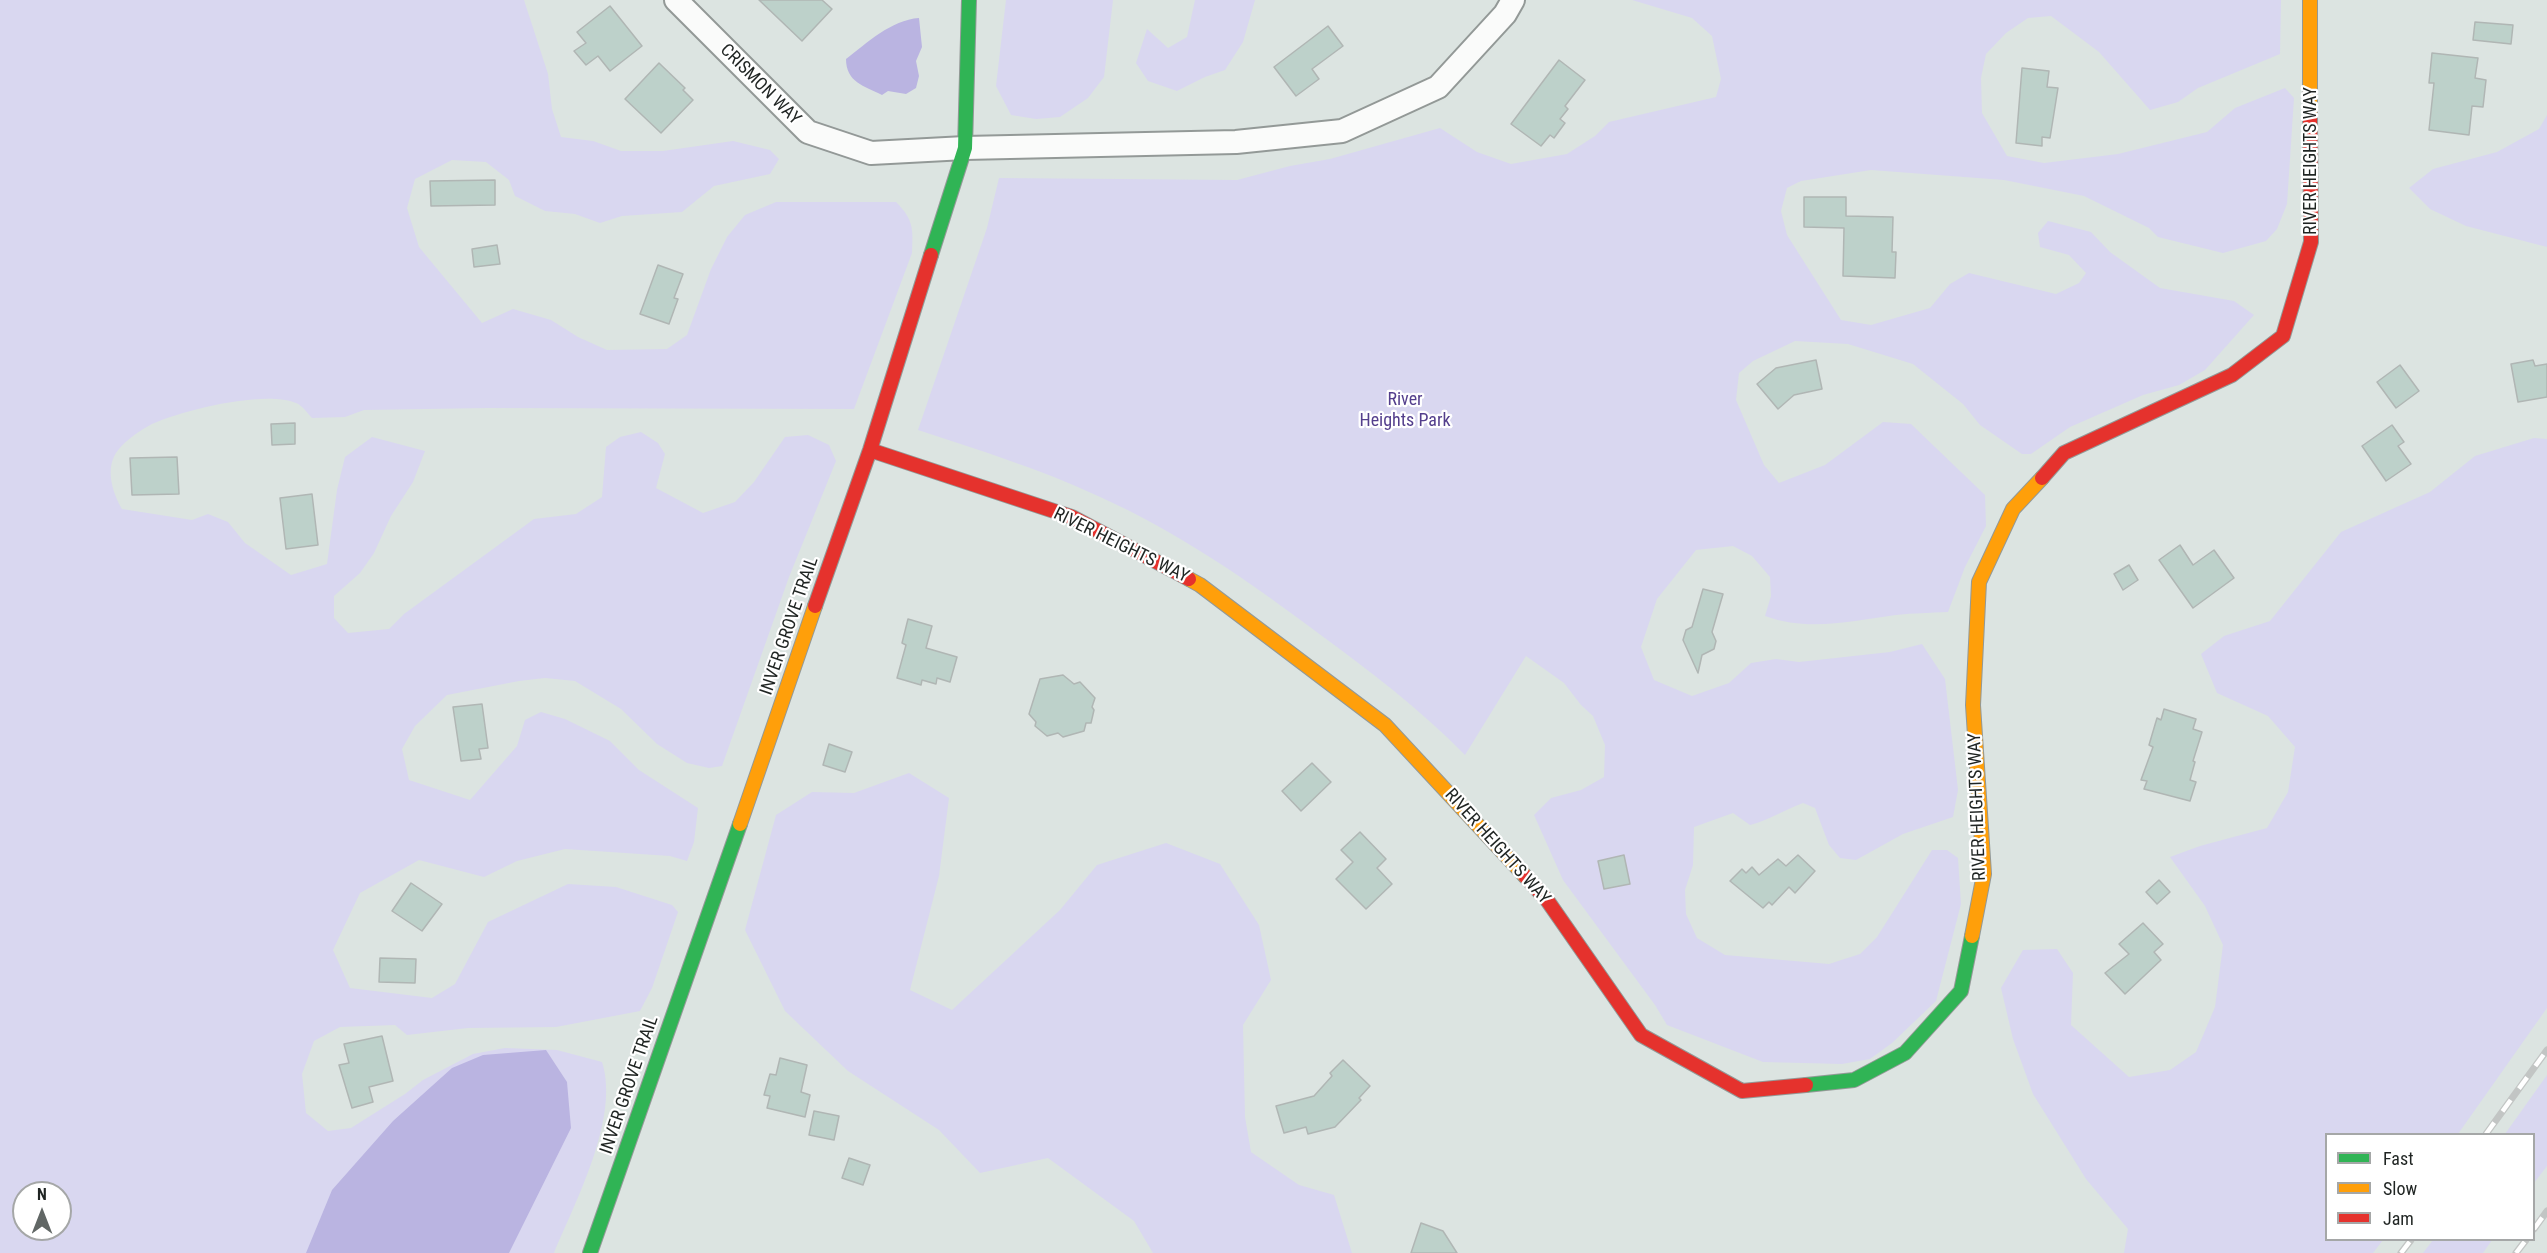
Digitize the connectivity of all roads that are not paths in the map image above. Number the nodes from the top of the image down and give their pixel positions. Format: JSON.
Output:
{"nodes":[{"id":1,"x":676,"y":0,"type":"edge"},
{"id":2,"x":969,"y":0,"type":"edge"},
{"id":3,"x":1513,"y":0,"type":"edge"},
{"id":4,"x":2310,"y":0,"type":"edge"},
{"id":5,"x":965,"y":148,"type":"junction"},
{"id":6,"x":870,"y":450,"type":"junction"},
{"id":7,"x":590,"y":1253,"type":"edge"}],
"edges":[{"from":1,"to":5,"type":"street","name":"CRISMON WAY"},
{"from":2,"to":5,"type":"street","name":"INVER GROVE TRAIL"},
{"from":3,"to":5,"type":"street"},
{"from":4,"to":6,"type":"street","name":"RIVER HEIGHTS WAY"},
{"from":5,"to":6,"type":"street","name":"INVER GROVE TRAIL"},
{"from":6,"to":7,"type":"street","name":"INVER GROVE TRAIL"}]}
